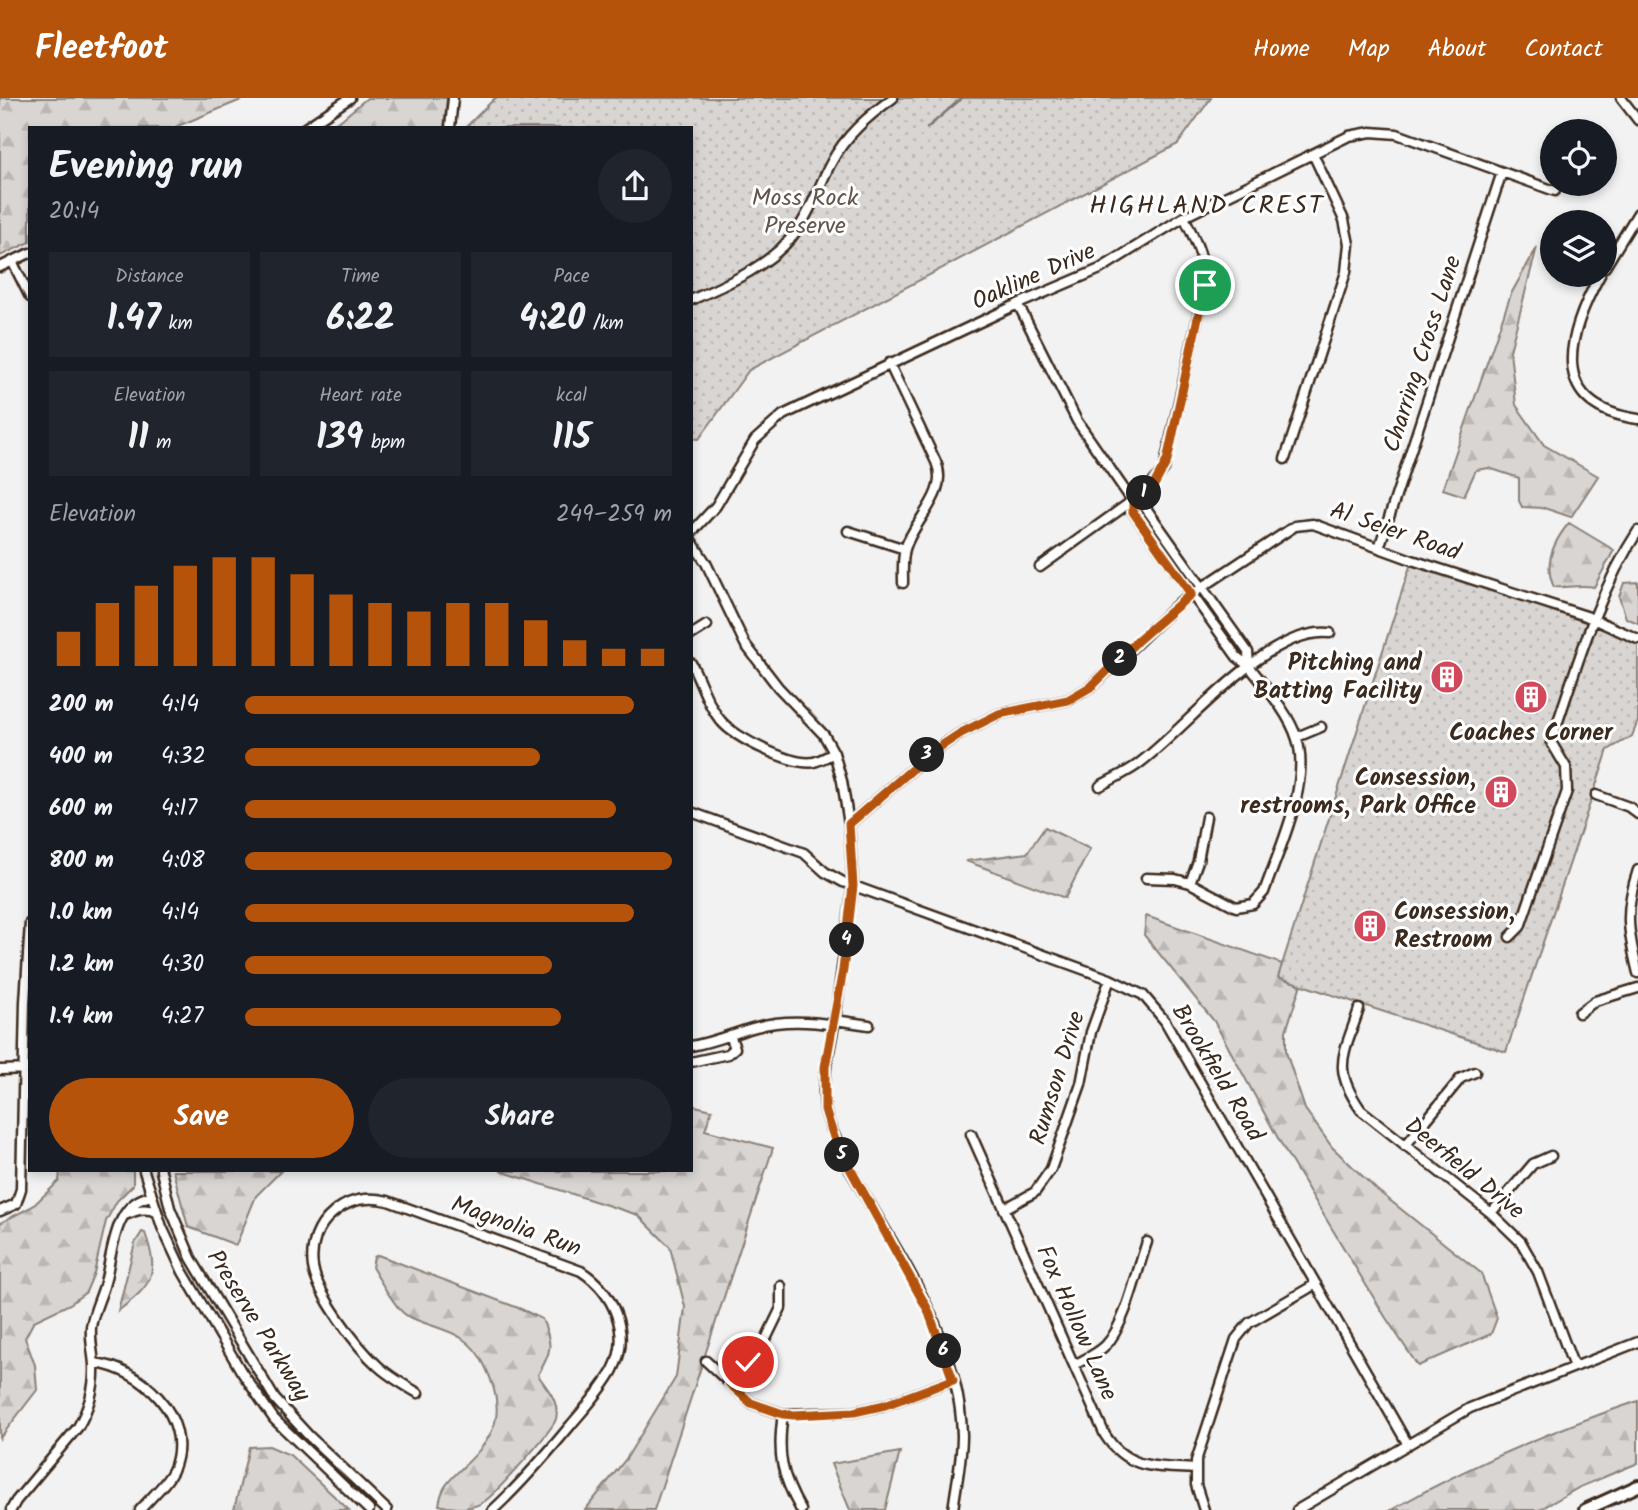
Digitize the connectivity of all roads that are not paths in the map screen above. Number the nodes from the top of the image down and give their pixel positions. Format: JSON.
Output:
{"nodes":[{"id":1,"x":350,"y":98,"type":"edge"},
{"id":2,"x":453,"y":98,"type":"edge"},
{"id":3,"x":893,"y":98,"type":"edge"},
{"id":4,"x":1621,"y":98,"type":"edge"},
{"id":5,"x":1638,"y":120,"type":"edge"},
{"id":6,"x":308,"y":126,"type":"edge"},
{"id":7,"x":450,"y":126,"type":"edge"},
{"id":8,"x":1313,"y":154,"type":"junction"},
{"id":9,"x":1502,"y":172,"type":"junction"},
{"id":10,"x":1540,"y":186,"type":"edge"},
{"id":11,"x":1638,"y":215,"type":"edge"},
{"id":12,"x":1184,"y":217,"type":"junction"},
{"id":13,"x":1617,"y":248,"type":"edge"},
{"id":14,"x":28,"y":254,"type":"edge"},
{"id":15,"x":12,"y":261,"type":"junction"},
{"id":16,"x":0,"y":267,"type":"edge"},
{"id":17,"x":1594,"y":287,"type":"edge"},
{"id":18,"x":28,"y":292,"type":"edge"},
{"id":19,"x":693,"y":299,"type":"edge"},
{"id":20,"x":1018,"y":304,"type":"junction"},
{"id":21,"x":889,"y":363,"type":"junction"},
{"id":22,"x":1638,"y":419,"type":"edge"},
{"id":23,"x":1285,"y":459,"type":"dead end"},
{"id":24,"x":1133,"y":502,"type":"junction"},
{"id":25,"x":693,"y":531,"type":"edge"},
{"id":26,"x":848,"y":531,"type":"dead end"},
{"id":27,"x":1638,"y":531,"type":"edge"},
{"id":28,"x":1170,"y":541,"type":"junction"},
{"id":29,"x":693,"y":543,"type":"edge"},
{"id":30,"x":1380,"y":548,"type":"junction"},
{"id":31,"x":905,"y":549,"type":"junction"},
{"id":32,"x":1159,"y":549,"type":"junction"},
{"id":33,"x":1041,"y":567,"type":"dead end"},
{"id":34,"x":903,"y":583,"type":"dead end"},
{"id":35,"x":1202,"y":586,"type":"junction"},
{"id":36,"x":1191,"y":594,"type":"junction"},
{"id":37,"x":1593,"y":619,"type":"junction"},
{"id":38,"x":707,"y":625,"type":"dead end"},
{"id":39,"x":1230,"y":626,"type":"junction"},
{"id":40,"x":1220,"y":633,"type":"junction"},
{"id":41,"x":693,"y":634,"type":"edge"},
{"id":42,"x":1330,"y":634,"type":"dead end"},
{"id":43,"x":1638,"y":639,"type":"edge"},
{"id":44,"x":1250,"y":666,"type":"junction"},
{"id":45,"x":693,"y":667,"type":"edge"},
{"id":46,"x":1321,"y":727,"type":"dead end"},
{"id":47,"x":1297,"y":737,"type":"junction"},
{"id":48,"x":834,"y":753,"type":"junction"},
{"id":49,"x":1100,"y":786,"type":"dead end"},
{"id":50,"x":1596,"y":795,"type":"dead end"},
{"id":51,"x":693,"y":813,"type":"edge"},
{"id":52,"x":1638,"y":814,"type":"edge"},
{"id":53,"x":1206,"y":817,"type":"dead end"},
{"id":54,"x":849,"y":824,"type":"junction"},
{"id":55,"x":1638,"y":870,"type":"edge"},
{"id":56,"x":1146,"y":878,"type":"dead end"},
{"id":57,"x":1190,"y":883,"type":"junction"},
{"id":58,"x":853,"y":886,"type":"junction"},
{"id":59,"x":1510,"y":937,"type":"dead end"},
{"id":60,"x":28,"y":966,"type":"edge"},
{"id":61,"x":1638,"y":973,"type":"edge"},
{"id":62,"x":1110,"y":979,"type":"junction"},
{"id":63,"x":1638,"y":988,"type":"edge"},
{"id":64,"x":1359,"y":1009,"type":"dead end"},
{"id":65,"x":1580,"y":1013,"type":"dead end"},
{"id":66,"x":835,"y":1023,"type":"junction"},
{"id":67,"x":869,"y":1026,"type":"dead end"},
{"id":68,"x":730,"y":1035,"type":"junction"},
{"id":69,"x":693,"y":1045,"type":"edge"},
{"id":70,"x":693,"y":1062,"type":"edge"},
{"id":71,"x":27,"y":1069,"type":"edge"},
{"id":72,"x":0,"y":1070,"type":"edge"},
{"id":73,"x":1475,"y":1072,"type":"dead end"},
{"id":74,"x":971,"y":1134,"type":"dead end"},
{"id":75,"x":1405,"y":1146,"type":"junction"},
{"id":76,"x":1551,"y":1156,"type":"dead end"},
{"id":77,"x":144,"y":1172,"type":"edge"},
{"id":78,"x":161,"y":1172,"type":"edge"},
{"id":79,"x":152,"y":1196,"type":"junction"},
{"id":80,"x":1004,"y":1209,"type":"junction"},
{"id":81,"x":0,"y":1211,"type":"edge"},
{"id":82,"x":157,"y":1212,"type":"junction"},
{"id":83,"x":1490,"y":1213,"type":"junction"},
{"id":84,"x":122,"y":1217,"type":"junction"},
{"id":85,"x":1147,"y":1242,"type":"dead end"},
{"id":86,"x":1316,"y":1284,"type":"junction"},
{"id":87,"x":781,"y":1286,"type":"dead end"},
{"id":88,"x":1638,"y":1342,"type":"edge"},
{"id":89,"x":706,"y":1362,"type":"dead end"},
{"id":90,"x":94,"y":1363,"type":"junction"},
{"id":91,"x":1074,"y":1365,"type":"junction"},
{"id":92,"x":1574,"y":1367,"type":"junction"},
{"id":93,"x":953,"y":1380,"type":"junction"},
{"id":94,"x":730,"y":1384,"type":"junction"},
{"id":95,"x":418,"y":1393,"type":"dead end"},
{"id":96,"x":783,"y":1414,"type":"junction"},
{"id":97,"x":1407,"y":1443,"type":"junction"},
{"id":98,"x":1195,"y":1469,"type":"junction"},
{"id":99,"x":1638,"y":1486,"type":"edge"},
{"id":100,"x":11,"y":1510,"type":"edge"},
{"id":101,"x":140,"y":1510,"type":"edge"},
{"id":102,"x":369,"y":1510,"type":"edge"},
{"id":103,"x":387,"y":1510,"type":"edge"},
{"id":104,"x":493,"y":1510,"type":"edge"},
{"id":105,"x":801,"y":1510,"type":"edge"},
{"id":106,"x":953,"y":1510,"type":"edge"},
{"id":107,"x":1204,"y":1510,"type":"edge"},
{"id":108,"x":1297,"y":1510,"type":"edge"},
{"id":109,"x":1585,"y":1510,"type":"edge"}],
"edges":[{"from":1,"to":6,"type":"street"},
{"from":2,"to":7,"type":"street"},
{"from":3,"to":19,"type":"street"},
{"from":4,"to":5,"type":"street"},
{"from":8,"to":9,"type":"street","name":"Oakline Drive"},
{"from":8,"to":12,"type":"street","name":"Oakline Drive"},
{"from":8,"to":23,"type":"street"},
{"from":9,"to":10,"type":"street","name":"Oakline Drive"},
{"from":9,"to":30,"type":"street","name":"Charring Cross Lane"},
{"from":11,"to":13,"type":"street"},
{"from":12,"to":20,"type":"street","name":"Oakline Drive"},
{"from":12,"to":24,"type":"street"},
{"from":14,"to":15,"type":"street"},
{"from":15,"to":16,"type":"street"},
{"from":15,"to":18,"type":"street"},
{"from":17,"to":22,"type":"street"},
{"from":20,"to":21,"type":"street","name":"Oakline Drive"},
{"from":20,"to":24,"type":"street"},
{"from":21,"to":25,"type":"street","name":"Oakline Drive"},
{"from":21,"to":31,"type":"street"},
{"from":24,"to":28,"type":"street"},
{"from":24,"to":32,"type":"street"},
{"from":24,"to":33,"type":"street"},
{"from":26,"to":31,"type":"street"},
{"from":27,"to":37,"type":"street"},
{"from":28,"to":32,"type":"street"},
{"from":28,"to":35,"type":"street"},
{"from":29,"to":48,"type":"street"},
{"from":30,"to":35,"type":"street","name":"Al Seier Road"},
{"from":30,"to":37,"type":"street","name":"Al Seier Road"},
{"from":31,"to":34,"type":"street"},
{"from":32,"to":36,"type":"street"},
{"from":35,"to":36,"type":"street","name":"Al Seier Road"},
{"from":35,"to":39,"type":"street"},
{"from":36,"to":40,"type":"street"},
{"from":36,"to":54,"type":"street","name":"Al Seier Road"},
{"from":37,"to":43,"type":"street","name":"Al Seier Road"},
{"from":37,"to":59,"type":"street"},
{"from":38,"to":41,"type":"street"},
{"from":39,"to":40,"type":"street"},
{"from":39,"to":44,"type":"street"},
{"from":40,"to":44,"type":"street"},
{"from":42,"to":44,"type":"street"},
{"from":44,"to":47,"type":"street"},
{"from":44,"to":49,"type":"street"},
{"from":45,"to":48,"type":"street"},
{"from":46,"to":47,"type":"street"},
{"from":47,"to":57,"type":"street"},
{"from":48,"to":54,"type":"street"},
{"from":50,"to":52,"type":"street"},
{"from":51,"to":58,"type":"street","name":"Brookfield Road"},
{"from":53,"to":57,"type":"street"},
{"from":54,"to":58,"type":"street"},
{"from":55,"to":61,"type":"street"},
{"from":56,"to":57,"type":"street"},
{"from":58,"to":62,"type":"street","name":"Brookfield Road"},
{"from":58,"to":66,"type":"street"},
{"from":60,"to":71,"type":"street"},
{"from":62,"to":80,"type":"street","name":"Rumson Drive"},
{"from":62,"to":86,"type":"street","name":"Brookfield Road"},
{"from":63,"to":65,"type":"street"},
{"from":64,"to":75,"type":"street","name":"Deerfield Drive"},
{"from":66,"to":67,"type":"street"},
{"from":66,"to":68,"type":"street"},
{"from":66,"to":93,"type":"street"},
{"from":68,"to":69,"type":"street"},
{"from":68,"to":70,"type":"street"},
{"from":71,"to":72,"type":"street"},
{"from":71,"to":81,"type":"street"},
{"from":73,"to":75,"type":"street"},
{"from":74,"to":80,"type":"street","name":"Fox Hollow Lane"},
{"from":75,"to":83,"type":"street","name":"Deerfield Drive"},
{"from":76,"to":83,"type":"street"},
{"from":77,"to":79,"type":"street","name":"Preserve Parkway"},
{"from":78,"to":103,"type":"street","name":"Preserve Parkway"},
{"from":79,"to":82,"type":"street","name":"Preserve Parkway"},
{"from":79,"to":84,"type":"street"},
{"from":80,"to":91,"type":"street","name":"Fox Hollow Lane"},
{"from":82,"to":84,"type":"street"},
{"from":82,"to":102,"type":"street","name":"Preserve Parkway"},
{"from":83,"to":92,"type":"street","name":"Deerfield Drive"},
{"from":84,"to":90,"type":"street"},
{"from":85,"to":91,"type":"street"},
{"from":86,"to":97,"type":"street","name":"Brookfield Road"},
{"from":86,"to":98,"type":"street"},
{"from":87,"to":94,"type":"street"},
{"from":88,"to":92,"type":"street"},
{"from":89,"to":94,"type":"street"},
{"from":90,"to":100,"type":"street"},
{"from":90,"to":101,"type":"street"},
{"from":91,"to":98,"type":"street","name":"Fox Hollow Lane"},
{"from":92,"to":97,"type":"street"},
{"from":93,"to":96,"type":"street"},
{"from":93,"to":106,"type":"street"},
{"from":94,"to":96,"type":"street"},
{"from":95,"to":104,"type":"street","name":"Magnolia Run"},
{"from":96,"to":105,"type":"street"},
{"from":97,"to":108,"type":"street"},
{"from":98,"to":107,"type":"street"},
{"from":99,"to":109,"type":"highway"}]}
